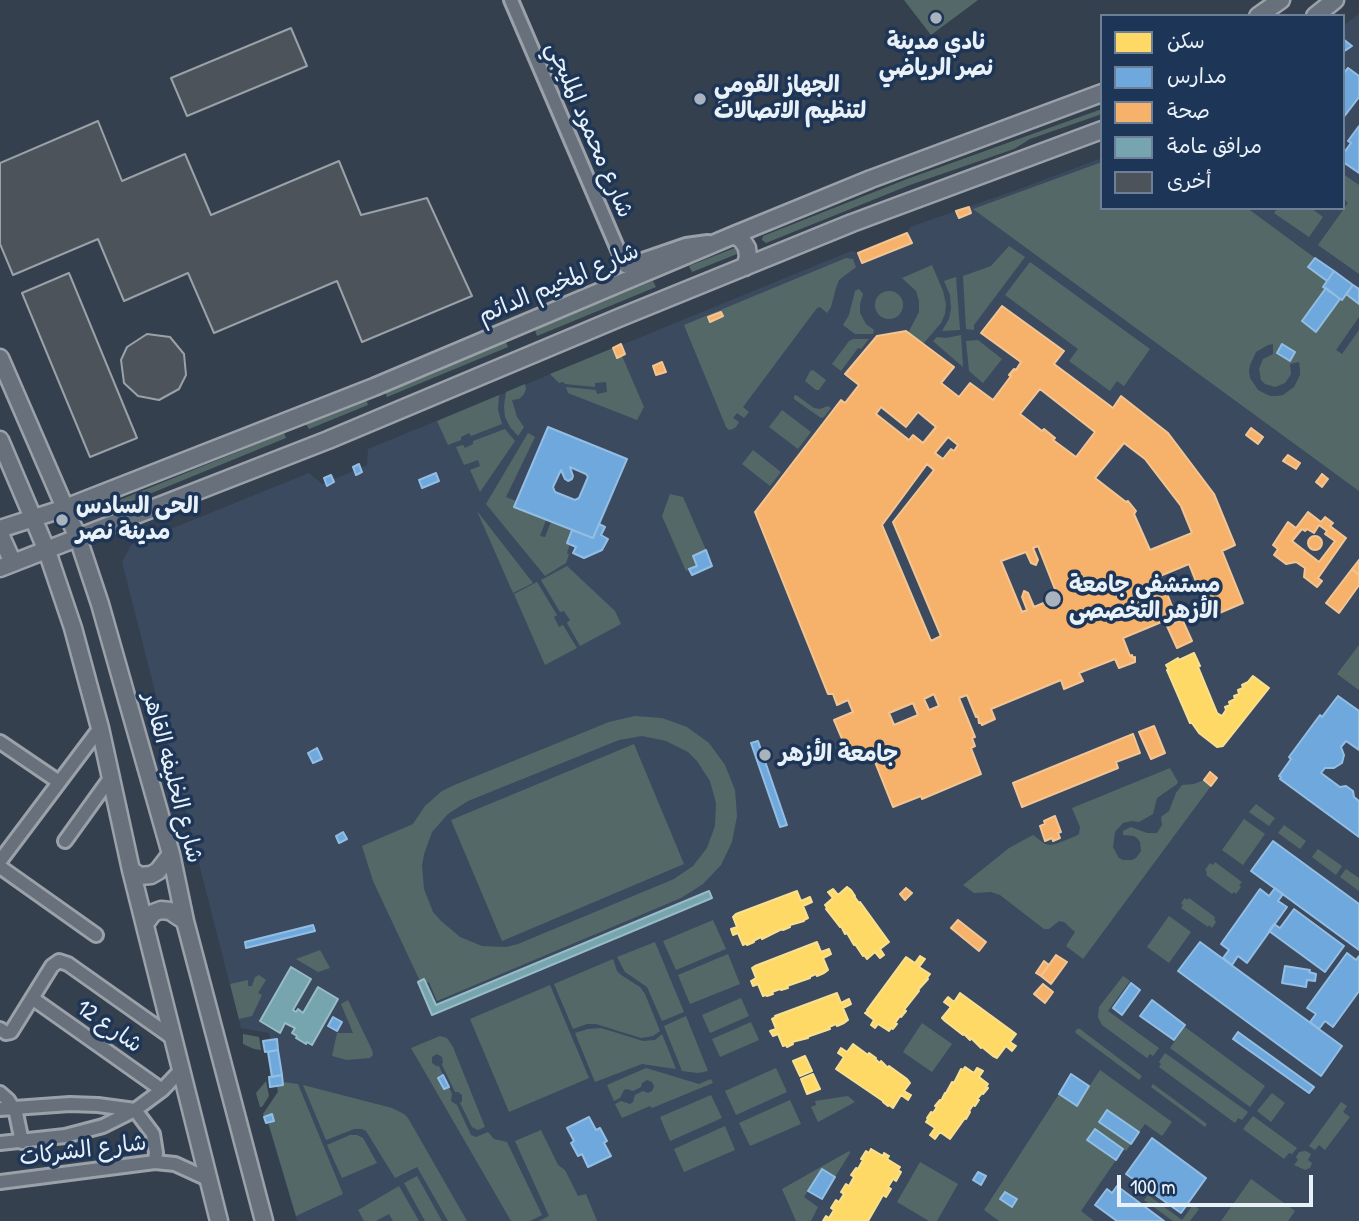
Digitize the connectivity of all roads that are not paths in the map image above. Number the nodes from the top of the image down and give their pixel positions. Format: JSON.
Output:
{"nodes":[{"id":1,"x":511,"y":0,"type":"edge"},
{"id":2,"x":1281,"y":0,"type":"edge"},
{"id":3,"x":1335,"y":0,"type":"edge"},
{"id":4,"x":1261,"y":14,"type":"edge"},
{"id":5,"x":1318,"y":14,"type":"edge"},
{"id":6,"x":1100,"y":94,"type":"edge"},
{"id":7,"x":1100,"y":131,"type":"edge"},
{"id":8,"x":734,"y":235,"type":"junction"},
{"id":9,"x":716,"y":243,"type":"junction"},
{"id":10,"x":745,"y":267,"type":"junction"},
{"id":11,"x":0,"y":358,"type":"edge"},
{"id":12,"x":374,"y":387,"type":"junction"},
{"id":13,"x":386,"y":416,"type":"junction"},
{"id":14,"x":0,"y":440,"type":"edge"},
{"id":15,"x":65,"y":508,"type":"junction"},
{"id":16,"x":33,"y":518,"type":"junction"},
{"id":17,"x":0,"y":531,"type":"edge"},
{"id":18,"x":78,"y":538,"type":"junction"},
{"id":19,"x":47,"y":551,"type":"junction"},
{"id":20,"x":6,"y":566,"type":"edge"},
{"id":21,"x":100,"y":728,"type":"junction"},
{"id":22,"x":0,"y":742,"type":"edge"},
{"id":23,"x":111,"y":777,"type":"junction"},
{"id":24,"x":59,"y":782,"type":"junction"},
{"id":25,"x":65,"y":841,"type":"dead end"},
{"id":26,"x":5,"y":843,"type":"edge"},
{"id":27,"x":171,"y":854,"type":"junction"},
{"id":28,"x":0,"y":861,"type":"edge"},
{"id":29,"x":0,"y":867,"type":"edge"},
{"id":30,"x":131,"y":870,"type":"junction"},
{"id":31,"x":185,"y":921,"type":"junction"},
{"id":32,"x":145,"y":924,"type":"junction"},
{"id":33,"x":96,"y":935,"type":"dead end"},
{"id":34,"x":32,"y":998,"type":"junction"},
{"id":35,"x":0,"y":1029,"type":"edge"},
{"id":36,"x":174,"y":1039,"type":"junction"},
{"id":37,"x":182,"y":1069,"type":"junction"},
{"id":38,"x":162,"y":1090,"type":"junction"},
{"id":39,"x":0,"y":1093,"type":"edge"},
{"id":40,"x":7,"y":1109,"type":"edge"},
{"id":41,"x":135,"y":1110,"type":"junction"},
{"id":42,"x":22,"y":1142,"type":"junction"},
{"id":43,"x":0,"y":1143,"type":"edge"},
{"id":44,"x":155,"y":1162,"type":"junction"},
{"id":45,"x":210,"y":1180,"type":"junction"},
{"id":46,"x":0,"y":1182,"type":"edge"},
{"id":47,"x":219,"y":1221,"type":"edge"},
{"id":48,"x":264,"y":1221,"type":"edge"}],
"edges":[{"from":1,"to":9,"type":"street","name":"شارع محمود المليجي"},
{"from":2,"to":4,"type":"main road"},
{"from":3,"to":5,"type":"main road"},
{"from":6,"to":8,"type":"main road","name":"شارع المخيم الدائم"},
{"from":7,"to":10,"type":"main road"},
{"from":8,"to":9,"type":"main road","name":"شارع المخيم الدائم"},
{"from":8,"to":10,"type":"main road"},
{"from":9,"to":12,"type":"main road","name":"شارع المخيم الدائم"},
{"from":10,"to":13,"type":"main road"},
{"from":11,"to":15,"type":"main road","name":"شارع الخليفه القاهر"},
{"from":12,"to":13,"type":"main road"},
{"from":12,"to":15,"type":"main road","name":"شارع المخيم الدائم"},
{"from":13,"to":18,"type":"main road"},
{"from":14,"to":16,"type":"main road"},
{"from":15,"to":16,"type":"main road","name":"شارع المخيم الدائم"},
{"from":15,"to":18,"type":"main road","name":"شارع الخليفه القاهر"},
{"from":16,"to":17,"type":"main road","name":"شارع المخيم الدائم"},
{"from":16,"to":19,"type":"main road"},
{"from":17,"to":20,"type":"main road"},
{"from":18,"to":19,"type":"main road"},
{"from":18,"to":27,"type":"main road","name":"شارع الخليفه القاهر"},
{"from":19,"to":20,"type":"main road"},
{"from":19,"to":21,"type":"main road"},
{"from":21,"to":23,"type":"main road"},
{"from":21,"to":24,"type":"street"},
{"from":22,"to":24,"type":"street"},
{"from":23,"to":25,"type":"street"},
{"from":23,"to":30,"type":"main road"},
{"from":24,"to":26,"type":"street"},
{"from":26,"to":28,"type":"street"},
{"from":27,"to":30,"type":"main road"},
{"from":27,"to":31,"type":"main road","name":"شارع الخليفه القاهر"},
{"from":29,"to":33,"type":"street"},
{"from":30,"to":32,"type":"main road"},
{"from":31,"to":32,"type":"main road"},
{"from":31,"to":48,"type":"main road","name":"شارع الخليفه القاهر"},
{"from":32,"to":36,"type":"main road"},
{"from":34,"to":35,"type":"street"},
{"from":34,"to":36,"type":"street"},
{"from":34,"to":38,"type":"street","name":"شارع 12"},
{"from":36,"to":37,"type":"main road"},
{"from":37,"to":38,"type":"street","name":"شارع الشركات"},
{"from":37,"to":45,"type":"main road"},
{"from":38,"to":41,"type":"street","name":"شارع الشركات"},
{"from":39,"to":40,"type":"street"},
{"from":40,"to":41,"type":"street"},
{"from":40,"to":42,"type":"street"},
{"from":41,"to":42,"type":"street","name":"شارع الشركات"},
{"from":41,"to":44,"type":"street"},
{"from":42,"to":43,"type":"street","name":"شارع الشركات"},
{"from":44,"to":45,"type":"street","name":"شارع الشركات"},
{"from":44,"to":46,"type":"street","name":"شارع الشركات"},
{"from":45,"to":47,"type":"main road"}]}
